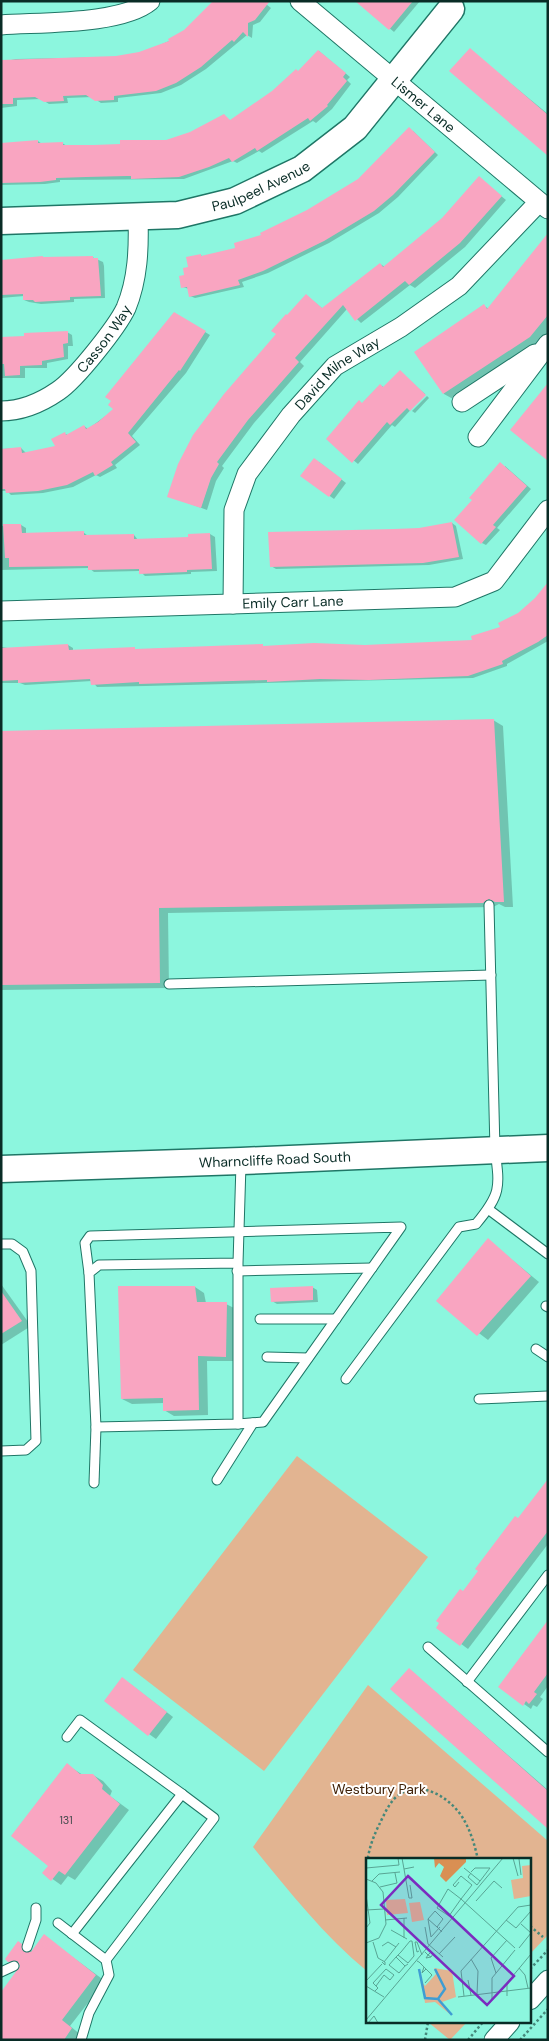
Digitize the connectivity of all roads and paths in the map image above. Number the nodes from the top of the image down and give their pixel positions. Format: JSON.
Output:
{"nodes":[{"id":1,"x":150,"y":1,"type":"edge"},
{"id":2,"x":300,"y":1,"type":"edge"},
{"id":3,"x":451,"y":10,"type":"dead end"},
{"id":4,"x":1,"y":25,"type":"edge"},
{"id":5,"x":394,"y":80,"type":"junction"},
{"id":6,"x":544,"y":205,"type":"edge"},
{"id":7,"x":138,"y":218,"type":"junction"},
{"id":8,"x":1,"y":221,"type":"edge"},
{"id":9,"x":547,"y":345,"type":"edge"},
{"id":10,"x":462,"y":402,"type":"dead end"},
{"id":11,"x":1,"y":411,"type":"edge"},
{"id":12,"x":478,"y":437,"type":"dead end"},
{"id":13,"x":548,"y":510,"type":"edge"},
{"id":14,"x":233,"y":604,"type":"junction"},
{"id":15,"x":1,"y":611,"type":"edge"},
{"id":16,"x":489,"y":905,"type":"dead end"},
{"id":17,"x":491,"y":975,"type":"junction"},
{"id":18,"x":169,"y":984,"type":"dead end"},
{"id":19,"x":548,"y":1148,"type":"edge"},
{"id":20,"x":495,"y":1150,"type":"junction"},
{"id":21,"x":241,"y":1161,"type":"junction"},
{"id":22,"x":1,"y":1168,"type":"edge"},
{"id":23,"x":488,"y":1209,"type":"junction"},
{"id":24,"x":238,"y":1232,"type":"junction"},
{"id":25,"x":1,"y":1244,"type":"edge"},
{"id":26,"x":548,"y":1254,"type":"edge"},
{"id":27,"x":238,"y":1267,"type":"junction"},
{"id":28,"x":372,"y":1268,"type":"junction"},
{"id":29,"x":89,"y":1273,"type":"junction"},
{"id":30,"x":260,"y":1319,"type":"dead end"},
{"id":31,"x":336,"y":1319,"type":"junction"},
{"id":32,"x":536,"y":1349,"type":"dead end"},
{"id":33,"x":267,"y":1357,"type":"dead end"},
{"id":34,"x":548,"y":1357,"type":"edge"},
{"id":35,"x":308,"y":1358,"type":"junction"},
{"id":36,"x":346,"y":1379,"type":"dead end"},
{"id":37,"x":548,"y":1396,"type":"edge"},
{"id":38,"x":479,"y":1399,"type":"dead end"},
{"id":39,"x":253,"y":1423,"type":"junction"},
{"id":40,"x":238,"y":1424,"type":"junction"},
{"id":41,"x":96,"y":1427,"type":"junction"},
{"id":42,"x":1,"y":1451,"type":"edge"},
{"id":43,"x":217,"y":1480,"type":"dead end"},
{"id":44,"x":94,"y":1483,"type":"dead end"},
{"id":45,"x":548,"y":1575,"type":"edge"},
{"id":46,"x":428,"y":1647,"type":"dead end"},
{"id":47,"x":467,"y":1682,"type":"junction"},
{"id":48,"x":67,"y":1737,"type":"dead end"},
{"id":49,"x":548,"y":1752,"type":"edge"},
{"id":50,"x":182,"y":1794,"type":"junction"},
{"id":51,"x":368,"y":1858,"type":"edge"},
{"id":52,"x":477,"y":1858,"type":"edge"},
{"id":53,"x":36,"y":1908,"type":"dead end"},
{"id":54,"x":58,"y":1923,"type":"dead end"},
{"id":55,"x":532,"y":1928,"type":"edge"},
{"id":56,"x":72,"y":1934,"type":"junction"},
{"id":57,"x":543,"y":1937,"type":"dead end"},
{"id":58,"x":27,"y":1947,"type":"dead end"},
{"id":59,"x":548,"y":1950,"type":"edge"},
{"id":60,"x":106,"y":1960,"type":"junction"},
{"id":61,"x":14,"y":1966,"type":"dead end"},
{"id":62,"x":532,"y":1967,"type":"edge"},
{"id":63,"x":1,"y":1972,"type":"edge"},
{"id":64,"x":548,"y":1980,"type":"edge"},
{"id":65,"x":532,"y":1998,"type":"edge"},
{"id":66,"x":548,"y":2009,"type":"edge"},
{"id":67,"x":428,"y":2024,"type":"edge"},
{"id":68,"x":481,"y":2024,"type":"edge"},
{"id":69,"x":508,"y":2024,"type":"edge"},
{"id":70,"x":81,"y":2040,"type":"edge"},
{"id":71,"x":425,"y":2040,"type":"edge"},
{"id":72,"x":468,"y":2040,"type":"edge"},
{"id":73,"x":494,"y":2040,"type":"edge"},
{"id":74,"x":520,"y":2040,"type":"edge"}],
"edges":[{"from":1,"to":4,"type":"street"},
{"from":2,"to":5,"type":"street","name":"Lismer Lane"},
{"from":3,"to":5,"type":"main road","name":"Paulpeel Avenue"},
{"from":5,"to":6,"type":"street","name":"Lismer Lane"},
{"from":5,"to":7,"type":"main road","name":"Paulpeel Avenue"},
{"from":6,"to":14,"type":"street","name":"David Milne Way"},
{"from":7,"to":8,"type":"main road","name":"Paulpeel Avenue"},
{"from":7,"to":11,"type":"street","name":"Casson Way"},
{"from":9,"to":10,"type":"street"},
{"from":9,"to":12,"type":"street"},
{"from":13,"to":14,"type":"street","name":"Emily Carr Lane"},
{"from":14,"to":15,"type":"street","name":"Emily Carr Lane"},
{"from":16,"to":17,"type":"lane"},
{"from":17,"to":18,"type":"lane"},
{"from":17,"to":20,"type":"lane"},
{"from":19,"to":20,"type":"main road","name":"Wharncliffe Road South"},
{"from":20,"to":21,"type":"main road","name":"Wharncliffe Road South"},
{"from":20,"to":23,"type":"lane"},
{"from":21,"to":22,"type":"main road","name":"Wharncliffe Road South"},
{"from":21,"to":24,"type":"lane"},
{"from":23,"to":26,"type":"lane"},
{"from":23,"to":36,"type":"lane"},
{"from":24,"to":27,"type":"lane"},
{"from":24,"to":28,"type":"lane"},
{"from":24,"to":29,"type":"lane"},
{"from":25,"to":42,"type":"lane"},
{"from":27,"to":28,"type":"lane"},
{"from":27,"to":29,"type":"lane"},
{"from":27,"to":40,"type":"lane"},
{"from":28,"to":31,"type":"lane"},
{"from":29,"to":41,"type":"lane"},
{"from":30,"to":31,"type":"lane"},
{"from":31,"to":35,"type":"lane"},
{"from":32,"to":34,"type":"lane"},
{"from":33,"to":35,"type":"lane"},
{"from":35,"to":39,"type":"lane"},
{"from":37,"to":38,"type":"lane"},
{"from":39,"to":40,"type":"lane"},
{"from":39,"to":43,"type":"lane"},
{"from":40,"to":41,"type":"lane"},
{"from":41,"to":44,"type":"lane"},
{"from":45,"to":47,"type":"lane"},
{"from":46,"to":47,"type":"lane"},
{"from":47,"to":49,"type":"lane"},
{"from":48,"to":50,"type":"lane"},
{"from":50,"to":56,"type":"lane"},
{"from":50,"to":60,"type":"lane"},
{"from":51,"to":52,"type":"path"},
{"from":53,"to":58,"type":"lane"},
{"from":54,"to":56,"type":"lane"},
{"from":55,"to":57,"type":"path"},
{"from":56,"to":60,"type":"lane"},
{"from":59,"to":62,"type":"path"},
{"from":60,"to":70,"type":"lane"},
{"from":61,"to":63,"type":"lane"},
{"from":64,"to":65,"type":"street"},
{"from":66,"to":74,"type":"path"},
{"from":67,"to":71,"type":"path"},
{"from":68,"to":72,"type":"path"},
{"from":69,"to":73,"type":"street"}]}
